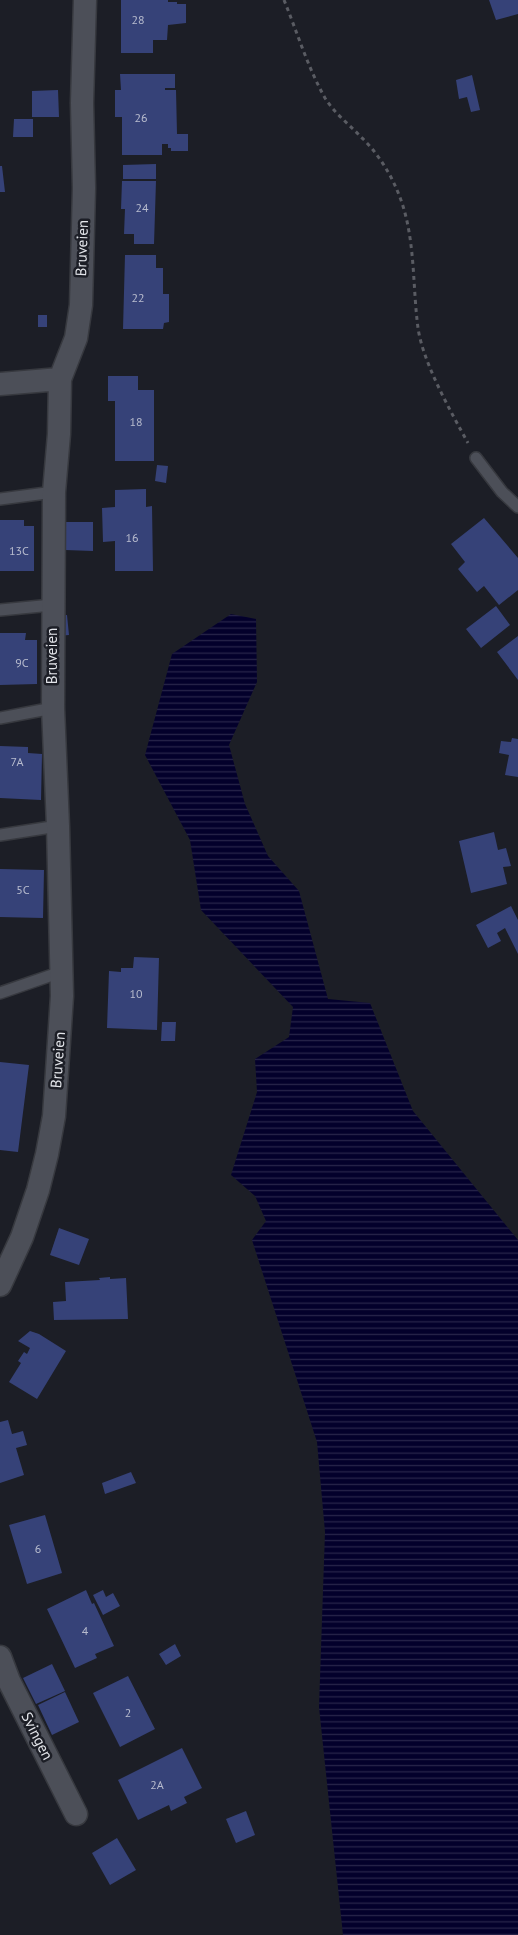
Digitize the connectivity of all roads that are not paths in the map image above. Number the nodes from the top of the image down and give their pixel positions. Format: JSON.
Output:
{"nodes":[{"id":1,"x":85,"y":0,"type":"edge"},
{"id":2,"x":60,"y":379,"type":"junction"},
{"id":3,"x":0,"y":384,"type":"edge"},
{"id":4,"x":476,"y":458,"type":"road end"},
{"id":5,"x":54,"y":492,"type":"junction"},
{"id":6,"x":0,"y":499,"type":"edge"},
{"id":7,"x":518,"y":507,"type":"edge"},
{"id":8,"x":52,"y":604,"type":"junction"},
{"id":9,"x":0,"y":610,"type":"edge"},
{"id":10,"x":53,"y":708,"type":"junction"},
{"id":11,"x":0,"y":718,"type":"edge"},
{"id":12,"x":58,"y":826,"type":"junction"},
{"id":13,"x":0,"y":835,"type":"edge"},
{"id":14,"x":62,"y":972,"type":"junction"},
{"id":15,"x":0,"y":993,"type":"edge"},
{"id":16,"x":0,"y":1285,"type":"edge"},
{"id":17,"x":0,"y":1657,"type":"edge"},
{"id":18,"x":76,"y":1814,"type":"dead end"}],
"edges":[{"from":1,"to":2,"type":"street","name":"Bruveien"},
{"from":2,"to":3,"type":"street"},
{"from":2,"to":5,"type":"street","name":"Bruveien"},
{"from":4,"to":7,"type":"lane"},
{"from":5,"to":6,"type":"lane"},
{"from":5,"to":8,"type":"street","name":"Bruveien"},
{"from":8,"to":9,"type":"lane","name":"Bruveien"},
{"from":8,"to":10,"type":"street","name":"Bruveien"},
{"from":10,"to":11,"type":"lane"},
{"from":10,"to":12,"type":"street","name":"Bruveien"},
{"from":12,"to":13,"type":"lane"},
{"from":12,"to":14,"type":"street","name":"Bruveien"},
{"from":14,"to":15,"type":"lane"},
{"from":14,"to":16,"type":"street","name":"Bruveien"},
{"from":17,"to":18,"type":"street","name":"Svingen"}]}
